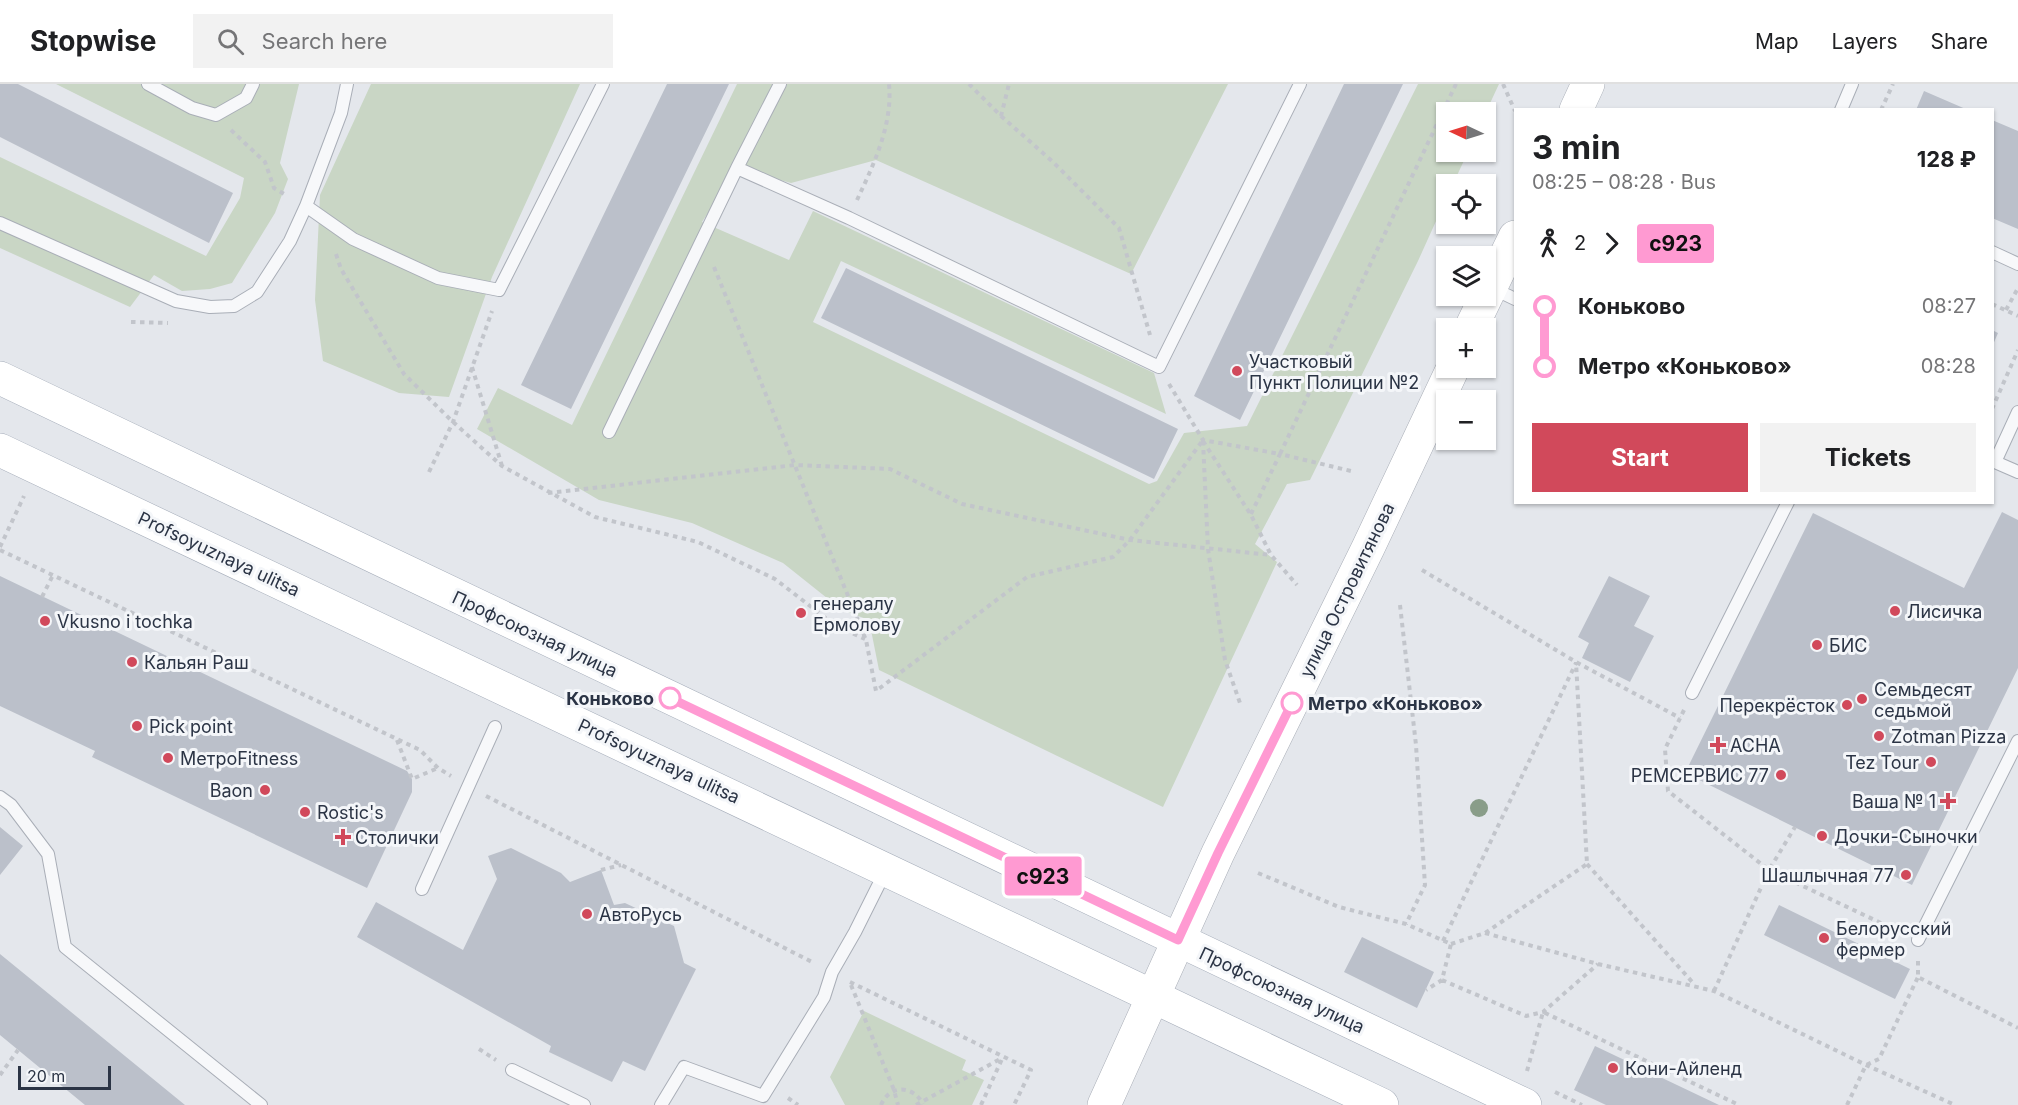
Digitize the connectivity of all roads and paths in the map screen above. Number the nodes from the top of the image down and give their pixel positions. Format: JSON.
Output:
{"nodes":[{"id":1,"x":148,"y":84,"type":"edge"},
{"id":2,"x":254,"y":84,"type":"edge"},
{"id":3,"x":347,"y":84,"type":"edge"},
{"id":4,"x":603,"y":84,"type":"edge"},
{"id":5,"x":780,"y":84,"type":"edge"},
{"id":6,"x":889,"y":84,"type":"edge"},
{"id":7,"x":969,"y":84,"type":"edge"},
{"id":8,"x":1009,"y":84,"type":"edge"},
{"id":9,"x":1300,"y":84,"type":"edge"},
{"id":10,"x":1456,"y":84,"type":"edge"},
{"id":11,"x":1503,"y":84,"type":"edge"},
{"id":12,"x":1588,"y":84,"type":"edge"},
{"id":13,"x":1852,"y":84,"type":"edge"},
{"id":14,"x":1893,"y":84,"type":"edge"},
{"id":15,"x":1577,"y":108,"type":"edge"},
{"id":16,"x":1842,"y":108,"type":"edge"},
{"id":17,"x":1882,"y":108,"type":"edge"},
{"id":18,"x":1514,"y":109,"type":"edge"},
{"id":19,"x":216,"y":115,"type":"junction"},
{"id":20,"x":1001,"y":116,"type":"junction"},
{"id":21,"x":737,"y":168,"type":"junction"},
{"id":22,"x":306,"y":206,"type":"junction"},
{"id":23,"x":849,"y":218,"type":"junction"},
{"id":24,"x":326,"y":220,"type":"junction"},
{"id":25,"x":0,"y":224,"type":"edge"},
{"id":26,"x":703,"y":239,"type":"junction"},
{"id":27,"x":1514,"y":242,"type":"edge"},
{"id":28,"x":1994,"y":253,"type":"edge"},
{"id":29,"x":2018,"y":264,"type":"edge"},
{"id":30,"x":2018,"y":288,"type":"edge"},
{"id":31,"x":499,"y":290,"type":"junction"},
{"id":32,"x":1503,"y":293,"type":"edge"},
{"id":33,"x":1994,"y":305,"type":"edge"},
{"id":34,"x":2007,"y":310,"type":"junction"},
{"id":35,"x":2018,"y":316,"type":"edge"},
{"id":36,"x":1480,"y":318,"type":"edge"},
{"id":37,"x":2018,"y":350,"type":"edge"},
{"id":38,"x":472,"y":367,"type":"junction"},
{"id":39,"x":1159,"y":367,"type":"junction"},
{"id":40,"x":0,"y":378,"type":"edge"},
{"id":41,"x":1448,"y":378,"type":"edge"},
{"id":42,"x":1994,"y":404,"type":"edge"},
{"id":43,"x":2018,"y":412,"type":"edge"},
{"id":44,"x":453,"y":422,"type":"junction"},
{"id":45,"x":609,"y":432,"type":"dead end"},
{"id":46,"x":1203,"y":440,"type":"junction"},
{"id":47,"x":0,"y":451,"type":"edge"},
{"id":48,"x":1280,"y":454,"type":"junction"},
{"id":49,"x":795,"y":465,"type":"junction"},
{"id":50,"x":502,"y":466,"type":"junction"},
{"id":51,"x":1351,"y":471,"type":"dead end"},
{"id":52,"x":429,"y":472,"type":"dead end"},
{"id":53,"x":2018,"y":472,"type":"edge"},
{"id":54,"x":27,"y":490,"type":"dead end"},
{"id":55,"x":548,"y":493,"type":"junction"},
{"id":56,"x":1787,"y":504,"type":"edge"},
{"id":57,"x":1251,"y":515,"type":"junction"},
{"id":58,"x":1130,"y":540,"type":"junction"},
{"id":59,"x":0,"y":548,"type":"edge"},
{"id":60,"x":1208,"y":549,"type":"junction"},
{"id":61,"x":1271,"y":555,"type":"junction"},
{"id":62,"x":1422,"y":570,"type":"dead end"},
{"id":63,"x":53,"y":575,"type":"junction"},
{"id":64,"x":1297,"y":585,"type":"dead end"},
{"id":65,"x":42,"y":597,"type":"dead end"},
{"id":66,"x":1400,"y":604,"type":"dead end"},
{"id":67,"x":866,"y":640,"type":"junction"},
{"id":68,"x":1576,"y":662,"type":"junction"},
{"id":69,"x":1692,"y":693,"type":"joint"},
{"id":70,"x":1240,"y":703,"type":"dead end"},
{"id":71,"x":1680,"y":718,"type":"junction"},
{"id":72,"x":495,"y":727,"type":"dead end"},
{"id":73,"x":396,"y":738,"type":"junction"},
{"id":74,"x":2018,"y":741,"type":"edge"},
{"id":75,"x":438,"y":768,"type":"junction"},
{"id":76,"x":469,"y":787,"type":"junction"},
{"id":77,"x":0,"y":797,"type":"edge"},
{"id":78,"x":1795,"y":827,"type":"dead end"},
{"id":79,"x":1587,"y":864,"type":"junction"},
{"id":80,"x":621,"y":865,"type":"junction"},
{"id":81,"x":886,"y":869,"type":"junction"},
{"id":82,"x":601,"y":870,"type":"dead end"},
{"id":83,"x":1769,"y":870,"type":"junction"},
{"id":84,"x":1258,"y":873,"type":"dead end"},
{"id":85,"x":422,"y":889,"type":"dead end"},
{"id":86,"x":1406,"y":924,"type":"junction"},
{"id":87,"x":1485,"y":933,"type":"junction"},
{"id":88,"x":1178,"y":940,"type":"junction"},
{"id":89,"x":1918,"y":940,"type":"junction"},
{"id":90,"x":1443,"y":941,"type":"junction"},
{"id":91,"x":1451,"y":944,"type":"junction"},
{"id":92,"x":1598,"y":964,"type":"junction"},
{"id":93,"x":832,"y":972,"type":"junction"},
{"id":94,"x":1918,"y":977,"type":"junction"},
{"id":95,"x":1442,"y":980,"type":"junction"},
{"id":96,"x":1695,"y":985,"type":"junction"},
{"id":97,"x":1426,"y":990,"type":"dead end"},
{"id":98,"x":1714,"y":991,"type":"junction"},
{"id":99,"x":1155,"y":996,"type":"junction"},
{"id":100,"x":1543,"y":1012,"type":"junction"},
{"id":101,"x":2018,"y":1028,"type":"edge"},
{"id":102,"x":18,"y":1050,"type":"dead end"},
{"id":103,"x":1003,"y":1057,"type":"junction"},
{"id":104,"x":1866,"y":1065,"type":"junction"},
{"id":105,"x":512,"y":1070,"type":"dead end"},
{"id":106,"x":0,"y":1075,"type":"edge"},
{"id":107,"x":894,"y":1090,"type":"junction"},
{"id":108,"x":1535,"y":1092,"type":"edge"},
{"id":109,"x":923,"y":1104,"type":"edge"},
{"id":110,"x":261,"y":1105,"type":"edge"},
{"id":111,"x":584,"y":1105,"type":"edge"},
{"id":112,"x":661,"y":1105,"type":"edge"},
{"id":113,"x":881,"y":1105,"type":"edge"},
{"id":114,"x":898,"y":1105,"type":"edge"},
{"id":115,"x":916,"y":1105,"type":"edge"},
{"id":116,"x":981,"y":1105,"type":"edge"},
{"id":117,"x":1014,"y":1105,"type":"edge"},
{"id":118,"x":1104,"y":1105,"type":"edge"},
{"id":119,"x":1382,"y":1105,"type":"edge"},
{"id":120,"x":1582,"y":1105,"type":"edge"},
{"id":121,"x":1739,"y":1105,"type":"edge"},
{"id":122,"x":1847,"y":1105,"type":"edge"},
{"id":123,"x":1955,"y":1105,"type":"edge"}],
"edges":[{"from":1,"to":19,"type":"lane"},
{"from":2,"to":19,"type":"lane"},
{"from":3,"to":22,"type":"lane"},
{"from":4,"to":31,"type":"lane"},
{"from":5,"to":21,"type":"lane"},
{"from":6,"to":23,"type":"path"},
{"from":7,"to":20,"type":"path"},
{"from":8,"to":20,"type":"path"},
{"from":9,"to":39,"type":"lane"},
{"from":10,"to":48,"type":"path"},
{"from":11,"to":18,"type":"path"},
{"from":12,"to":15,"type":"main road"},
{"from":13,"to":16,"type":"lane"},
{"from":14,"to":17,"type":"path"},
{"from":19,"to":22,"type":"path"},
{"from":20,"to":39,"type":"path"},
{"from":21,"to":23,"type":"lane"},
{"from":21,"to":26,"type":"lane"},
{"from":22,"to":24,"type":"lane"},
{"from":22,"to":25,"type":"lane"},
{"from":23,"to":39,"type":"lane"},
{"from":24,"to":31,"type":"lane"},
{"from":24,"to":44,"type":"path"},
{"from":26,"to":45,"type":"lane"},
{"from":26,"to":49,"type":"path"},
{"from":27,"to":32,"type":"main road"},
{"from":28,"to":29,"type":"lane"},
{"from":30,"to":34,"type":"path"},
{"from":31,"to":38,"type":"path"},
{"from":32,"to":36,"type":"main road"},
{"from":33,"to":34,"type":"path"},
{"from":34,"to":35,"type":"path"},
{"from":37,"to":42,"type":"path"},
{"from":38,"to":44,"type":"path"},
{"from":38,"to":50,"type":"path"},
{"from":39,"to":46,"type":"path"},
{"from":40,"to":88,"type":"main road","name":"Профсоюзная улица"},
{"from":41,"to":88,"type":"main road","name":"улица Островитянова"},
{"from":43,"to":53,"type":"lane"},
{"from":44,"to":50,"type":"path"},
{"from":44,"to":52,"type":"path"},
{"from":46,"to":48,"type":"path"},
{"from":46,"to":57,"type":"path"},
{"from":46,"to":58,"type":"path"},
{"from":46,"to":60,"type":"path"},
{"from":47,"to":81,"type":"main road","name":"Profsoyuznaya ulitsa"},
{"from":48,"to":51,"type":"path"},
{"from":48,"to":57,"type":"path"},
{"from":49,"to":55,"type":"path"},
{"from":49,"to":58,"type":"path"},
{"from":49,"to":67,"type":"path"},
{"from":50,"to":55,"type":"path"},
{"from":54,"to":59,"type":"path"},
{"from":55,"to":67,"type":"path"},
{"from":56,"to":69,"type":"lane"},
{"from":57,"to":61,"type":"path"},
{"from":58,"to":60,"type":"path"},
{"from":58,"to":67,"type":"path"},
{"from":59,"to":63,"type":"path"},
{"from":60,"to":61,"type":"path"},
{"from":60,"to":70,"type":"path"},
{"from":61,"to":64,"type":"path"},
{"from":62,"to":68,"type":"path"},
{"from":63,"to":65,"type":"path"},
{"from":63,"to":73,"type":"path"},
{"from":66,"to":86,"type":"path"},
{"from":68,"to":71,"type":"path"},
{"from":68,"to":79,"type":"path"},
{"from":68,"to":90,"type":"path"},
{"from":69,"to":71,"type":"path"},
{"from":71,"to":83,"type":"path"},
{"from":72,"to":76,"type":"lane"},
{"from":73,"to":75,"type":"path"},
{"from":73,"to":75,"type":"path"},
{"from":74,"to":89,"type":"lane"},
{"from":75,"to":76,"type":"path"},
{"from":76,"to":80,"type":"path"},
{"from":76,"to":85,"type":"lane"},
{"from":77,"to":110,"type":"lane"},
{"from":78,"to":83,"type":"path"},
{"from":79,"to":87,"type":"path"},
{"from":79,"to":96,"type":"path"},
{"from":80,"to":82,"type":"path"},
{"from":80,"to":93,"type":"path"},
{"from":81,"to":93,"type":"lane"},
{"from":81,"to":99,"type":"main road","name":"Profsoyuznaya ulitsa"},
{"from":83,"to":89,"type":"path"},
{"from":83,"to":98,"type":"path"},
{"from":84,"to":86,"type":"path"},
{"from":86,"to":90,"type":"path"},
{"from":87,"to":91,"type":"path"},
{"from":87,"to":92,"type":"path"},
{"from":88,"to":99,"type":"main road","name":"улица Островитянова"},
{"from":88,"to":108,"type":"main road","name":"Профсоюзная улица"},
{"from":89,"to":94,"type":"path"},
{"from":90,"to":91,"type":"path"},
{"from":91,"to":95,"type":"path"},
{"from":92,"to":96,"type":"path"},
{"from":92,"to":100,"type":"path"},
{"from":93,"to":112,"type":"lane"},
{"from":94,"to":101,"type":"path"},
{"from":94,"to":104,"type":"path"},
{"from":95,"to":97,"type":"path"},
{"from":95,"to":100,"type":"path"},
{"from":96,"to":98,"type":"path"},
{"from":98,"to":104,"type":"path"},
{"from":99,"to":118,"type":"main road","name":"улица Островитянова"},
{"from":99,"to":119,"type":"main road"},
{"from":100,"to":108,"type":"path"},
{"from":100,"to":121,"type":"path"},
{"from":102,"to":106,"type":"path"},
{"from":103,"to":107,"type":"path"},
{"from":103,"to":109,"type":"path"},
{"from":103,"to":116,"type":"path"},
{"from":103,"to":117,"type":"path"},
{"from":104,"to":122,"type":"path"},
{"from":104,"to":123,"type":"path"},
{"from":105,"to":111,"type":"lane"},
{"from":107,"to":109,"type":"path"},
{"from":107,"to":113,"type":"path"},
{"from":107,"to":114,"type":"path"},
{"from":108,"to":120,"type":"path"},
{"from":109,"to":115,"type":"path"}]}
